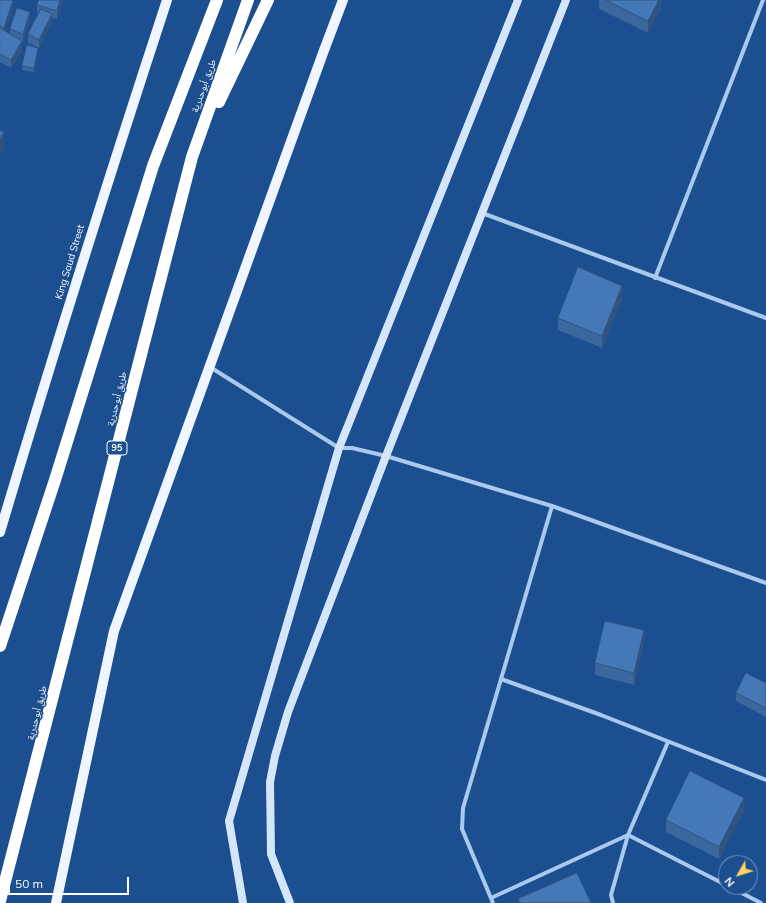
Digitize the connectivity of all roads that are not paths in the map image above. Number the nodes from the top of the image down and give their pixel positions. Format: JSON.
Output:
{"nodes":[{"id":1,"x":167,"y":0,"type":"edge"},
{"id":2,"x":217,"y":0,"type":"edge"},
{"id":3,"x":248,"y":0,"type":"edge"},
{"id":4,"x":268,"y":0,"type":"edge"},
{"id":5,"x":343,"y":0,"type":"edge"},
{"id":6,"x":518,"y":0,"type":"edge"},
{"id":7,"x":566,"y":0,"type":"edge"},
{"id":8,"x":763,"y":0,"type":"edge"},
{"id":9,"x":192,"y":157,"type":"junction"},
{"id":10,"x":482,"y":213,"type":"junction"},
{"id":11,"x":655,"y":278,"type":"junction"},
{"id":12,"x":766,"y":318,"type":"edge"},
{"id":13,"x":209,"y":366,"type":"junction"},
{"id":14,"x":339,"y":448,"type":"junction"},
{"id":15,"x":386,"y":456,"type":"junction"},
{"id":16,"x":552,"y":506,"type":"junction"},
{"id":17,"x":0,"y":532,"type":"edge"},
{"id":18,"x":766,"y":583,"type":"edge"},
{"id":19,"x":0,"y":646,"type":"edge"},
{"id":20,"x":501,"y":679,"type":"junction"},
{"id":21,"x":668,"y":742,"type":"junction"},
{"id":22,"x":766,"y":780,"type":"edge"},
{"id":23,"x":628,"y":835,"type":"junction"},
{"id":24,"x":718,"y":881,"type":"edge"},
{"id":25,"x":746,"y":895,"type":"edge"},
{"id":26,"x":491,"y":898,"type":"junction"},
{"id":27,"x":1,"y":902,"type":"edge"},
{"id":28,"x":56,"y":903,"type":"edge"},
{"id":29,"x":243,"y":903,"type":"edge"},
{"id":30,"x":290,"y":903,"type":"edge"},
{"id":31,"x":493,"y":903,"type":"edge"},
{"id":32,"x":613,"y":903,"type":"edge"},
{"id":33,"x":761,"y":903,"type":"edge"}],
"edges":[{"from":1,"to":17,"type":"main road","name":"King Saud Street"},
{"from":2,"to":19,"type":"highway","name":"طريق أبوحدرية"},
{"from":3,"to":9,"type":"highway","name":"طريق أبوحدرية","number":"95"},
{"from":4,"to":9,"type":"highway"},
{"from":5,"to":13,"type":"main road"},
{"from":6,"to":14,"type":"street"},
{"from":7,"to":10,"type":"street"},
{"from":8,"to":11,"type":"street"},
{"from":9,"to":27,"type":"highway","name":"طريق أبوحدرية","number":"95"},
{"from":10,"to":11,"type":"street"},
{"from":10,"to":15,"type":"street"},
{"from":11,"to":12,"type":"street"},
{"from":13,"to":14,"type":"street"},
{"from":13,"to":28,"type":"main road"},
{"from":14,"to":15,"type":"street"},
{"from":14,"to":29,"type":"street"},
{"from":15,"to":16,"type":"street"},
{"from":15,"to":30,"type":"street"},
{"from":16,"to":18,"type":"street"},
{"from":16,"to":20,"type":"street"},
{"from":20,"to":21,"type":"street"},
{"from":20,"to":26,"type":"street"},
{"from":21,"to":22,"type":"street"},
{"from":21,"to":23,"type":"street"},
{"from":23,"to":24,"type":"street"},
{"from":23,"to":26,"type":"street"},
{"from":23,"to":32,"type":"street"},
{"from":25,"to":33,"type":"street"},
{"from":26,"to":31,"type":"street"}]}
